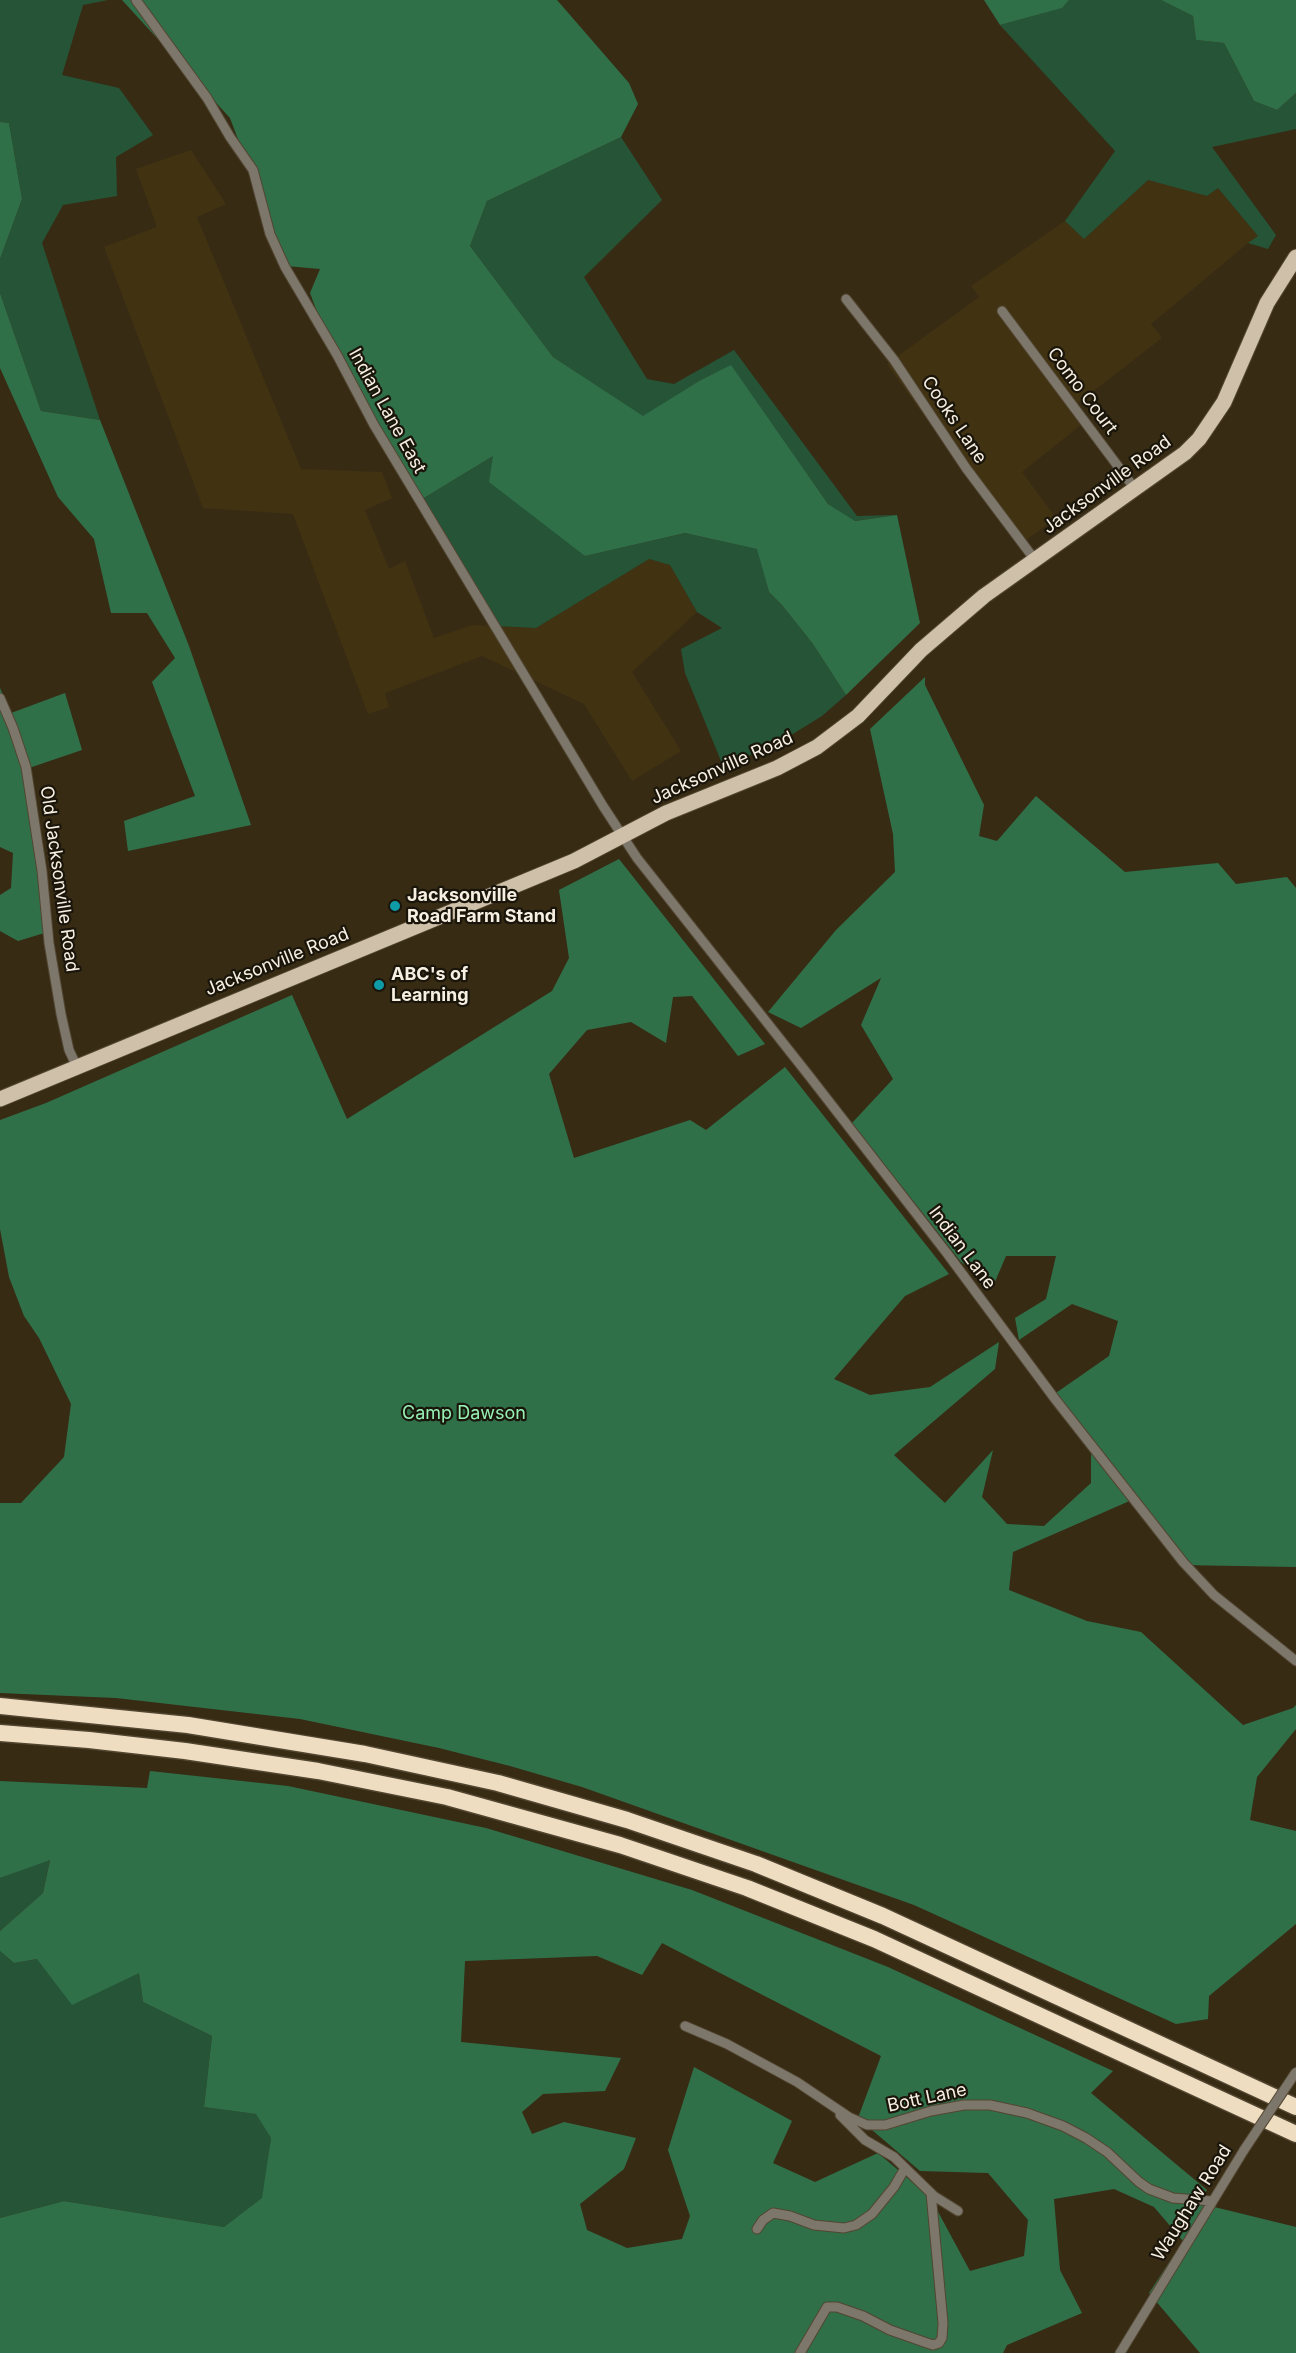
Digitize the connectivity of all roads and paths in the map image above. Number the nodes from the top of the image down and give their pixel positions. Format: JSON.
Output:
{"nodes":[{"id":1,"x":136,"y":0,"type":"edge"},
{"id":2,"x":1296,"y":257,"type":"edge"},
{"id":3,"x":846,"y":298,"type":"dead end"},
{"id":4,"x":1002,"y":311,"type":"dead end"},
{"id":5,"x":1135,"y":489,"type":"junction"},
{"id":6,"x":1035,"y":560,"type":"junction"},
{"id":7,"x":0,"y":698,"type":"edge"},
{"id":8,"x":621,"y":835,"type":"junction"},
{"id":9,"x":77,"y":1067,"type":"junction"},
{"id":10,"x":0,"y":1100,"type":"edge"},
{"id":11,"x":1296,"y":1661,"type":"edge"},
{"id":12,"x":0,"y":1706,"type":"edge"},
{"id":13,"x":0,"y":1733,"type":"edge"},
{"id":14,"x":685,"y":2026,"type":"dead end"},
{"id":15,"x":1296,"y":2072,"type":"edge"},
{"id":16,"x":830,"y":2104,"type":"junction"},
{"id":17,"x":1296,"y":2108,"type":"edge"},
{"id":18,"x":1296,"y":2134,"type":"edge"},
{"id":19,"x":905,"y":2168,"type":"junction"},
{"id":20,"x":931,"y":2193,"type":"junction"},
{"id":21,"x":1212,"y":2201,"type":"junction"},
{"id":22,"x":958,"y":2211,"type":"dead end"},
{"id":23,"x":758,"y":2229,"type":"dead end"},
{"id":24,"x":800,"y":2353,"type":"edge"},
{"id":25,"x":1120,"y":2353,"type":"edge"}],
"edges":[{"from":1,"to":8,"type":"street","name":"Indian Lane East"},
{"from":2,"to":5,"type":"main road","name":"Jacksonville Road"},
{"from":3,"to":6,"type":"street","name":"Cooks Lane"},
{"from":4,"to":5,"type":"street","name":"Como Court"},
{"from":5,"to":6,"type":"main road","name":"Jacksonville Road"},
{"from":6,"to":8,"type":"main road","name":"Jacksonville Road"},
{"from":7,"to":9,"type":"street","name":"Old Jacksonville Road"},
{"from":8,"to":9,"type":"main road","name":"Jacksonville Road"},
{"from":8,"to":11,"type":"street","name":"Indian Lane"},
{"from":9,"to":10,"type":"main road","name":"Jacksonville Road"},
{"from":12,"to":17,"type":"highway"},
{"from":13,"to":18,"type":"highway"},
{"from":14,"to":16,"type":"street","name":"Bott Lane"},
{"from":15,"to":21,"type":"street","name":"Waughaw Road","bridge":true},
{"from":16,"to":19,"type":"street"},
{"from":16,"to":21,"type":"street","name":"Bott Lane"},
{"from":19,"to":20,"type":"street"},
{"from":19,"to":23,"type":"street"},
{"from":20,"to":22,"type":"street"},
{"from":20,"to":24,"type":"street"},
{"from":21,"to":25,"type":"street","name":"Waughaw Road"}]}
